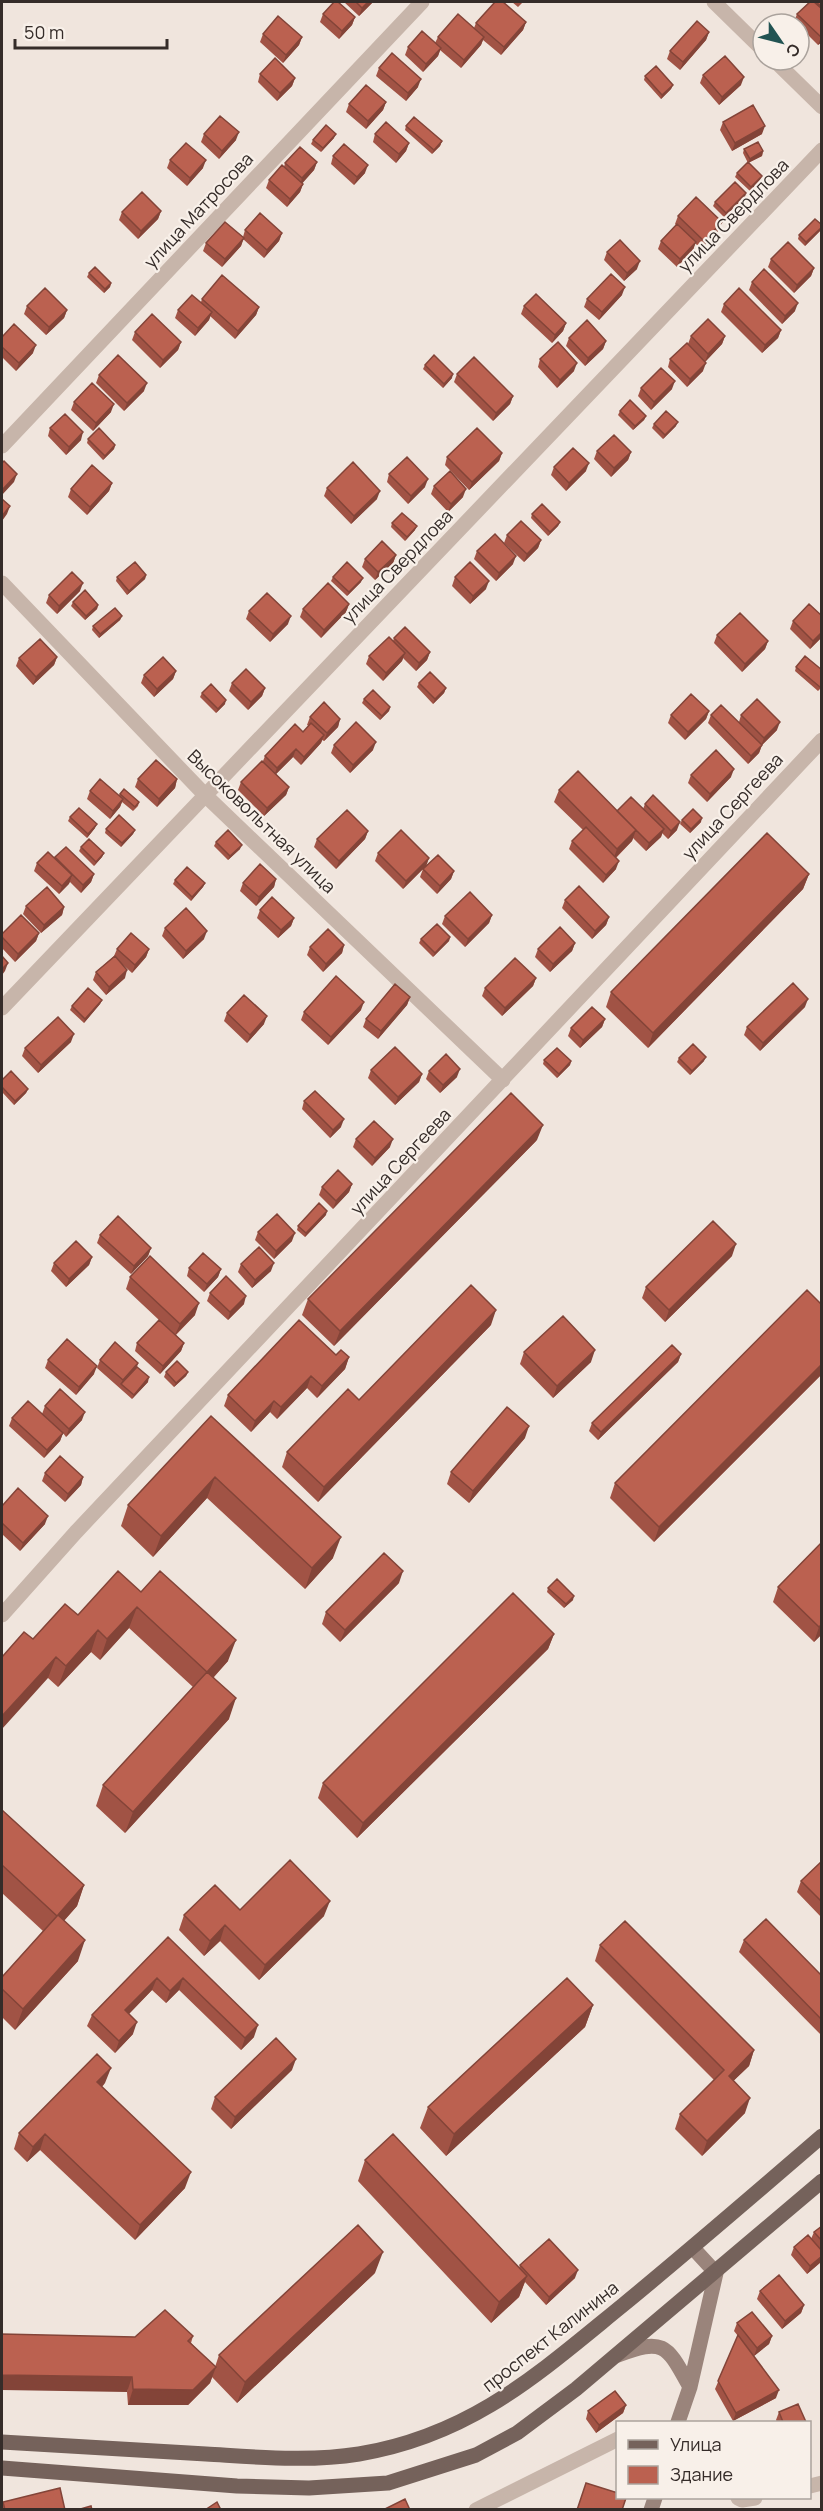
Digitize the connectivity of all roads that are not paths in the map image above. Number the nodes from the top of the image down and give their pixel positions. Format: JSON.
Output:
{"nodes":[{"id":1,"x":422,"y":2,"type":"edge"},
{"id":2,"x":714,"y":2,"type":"edge"},
{"id":3,"x":751,"y":38,"type":"edge"},
{"id":4,"x":786,"y":72,"type":"edge"},
{"id":5,"x":822,"y":107,"type":"edge"},
{"id":6,"x":822,"y":150,"type":"edge"},
{"id":7,"x":2,"y":446,"type":"edge"},
{"id":8,"x":2,"y":583,"type":"edge"},
{"id":9,"x":822,"y":740,"type":"edge"},
{"id":10,"x":205,"y":795,"type":"junction"},
{"id":11,"x":2,"y":1008,"type":"edge"},
{"id":12,"x":503,"y":1080,"type":"junction"},
{"id":13,"x":3,"y":1609,"type":"edge"},
{"id":14,"x":822,"y":2136,"type":"edge"},
{"id":15,"x":822,"y":2181,"type":"edge"},
{"id":16,"x":693,"y":2248,"type":"junction"},
{"id":17,"x":716,"y":2273,"type":"junction"},
{"id":18,"x":615,"y":2356,"type":"junction"},
{"id":19,"x":690,"y":2387,"type":"junction"},
{"id":20,"x":678,"y":2421,"type":"edge"},
{"id":21,"x":616,"y":2440,"type":"edge"},
{"id":22,"x":2,"y":2442,"type":"edge"},
{"id":23,"x":2,"y":2468,"type":"edge"},
{"id":24,"x":476,"y":2510,"type":"edge"}],
"edges":[{"from":1,"to":7,"type":"street","name":"улица Матросова"},
{"from":2,"to":3,"type":"street"},
{"from":4,"to":5,"type":"street"},
{"from":6,"to":10,"type":"street","name":"улица Свердлова"},
{"from":8,"to":10,"type":"street","name":"Высоковольтная улица"},
{"from":9,"to":12,"type":"street","name":"улица Сергеева"},
{"from":10,"to":11,"type":"street","name":"улица Свердлова"},
{"from":10,"to":12,"type":"street","name":"Высоковольтная улица"},
{"from":12,"to":13,"type":"street","name":"улица Сергеева"},
{"from":14,"to":16,"type":"main road","name":"проспект Калинина"},
{"from":15,"to":17,"type":"main road"},
{"from":16,"to":17,"type":"main road"},
{"from":16,"to":22,"type":"main road","name":"проспект Калинина"},
{"from":17,"to":18,"type":"main road"},
{"from":17,"to":19,"type":"main road"},
{"from":18,"to":19,"type":"main road"},
{"from":18,"to":23,"type":"main road"},
{"from":19,"to":20,"type":"main road"},
{"from":21,"to":24,"type":"street"}]}
